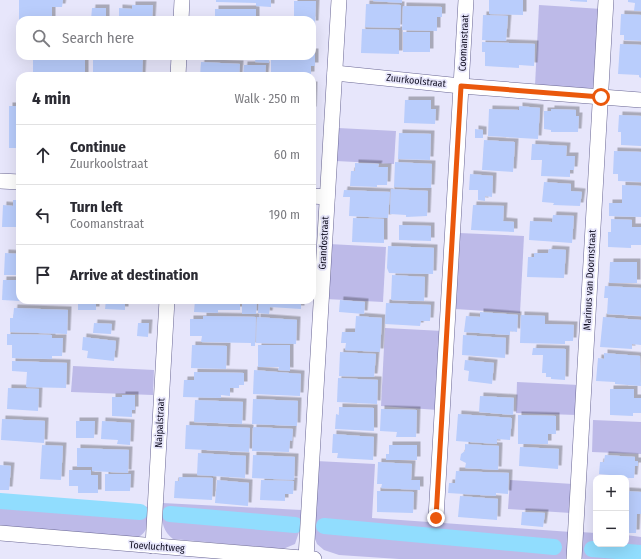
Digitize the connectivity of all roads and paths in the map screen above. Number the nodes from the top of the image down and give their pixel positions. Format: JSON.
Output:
{"nodes":[{"id":1,"x":182,"y":0,"type":"edge"},
{"id":2,"x":339,"y":0,"type":"edge"},
{"id":3,"x":466,"y":0,"type":"edge"},
{"id":4,"x":606,"y":0,"type":"edge"},
{"id":5,"x":181,"y":16,"type":"edge"},
{"id":6,"x":179,"y":60,"type":"edge"},
{"id":7,"x":178,"y":72,"type":"edge"},
{"id":8,"x":335,"y":74,"type":"junction"},
{"id":9,"x":461,"y":86,"type":"junction"},
{"id":10,"x":601,"y":97,"type":"junction"},
{"id":11,"x":641,"y":100,"type":"edge"},
{"id":12,"x":0,"y":181,"type":"edge"},
{"id":13,"x":16,"y":182,"type":"edge"},
{"id":14,"x":316,"y":196,"type":"edge"},
{"id":15,"x":327,"y":197,"type":"junction"},
{"id":16,"x":167,"y":304,"type":"edge"},
{"id":17,"x":436,"y":518,"type":"dead end"},
{"id":18,"x":0,"y":533,"type":"edge"},
{"id":19,"x":153,"y":546,"type":"junction"},
{"id":20,"x":135,"y":552,"type":"edge"},
{"id":21,"x":310,"y":559,"type":"edge"},
{"id":22,"x":574,"y":559,"type":"edge"}],
"edges":[{"from":1,"to":5,"type":"street"},
{"from":2,"to":8,"type":"street","name":"Grandostraat"},
{"from":3,"to":9,"type":"street","name":"Coomanstraat"},
{"from":4,"to":10,"type":"street","name":"Marinus van Doornstraat"},
{"from":6,"to":7,"type":"street"},
{"from":8,"to":9,"type":"street","name":"Zuurkoolstraat"},
{"from":8,"to":15,"type":"street","name":"Grandostraat"},
{"from":9,"to":10,"type":"street","name":"Zuurkoolstraat"},
{"from":9,"to":17,"type":"street","name":"Coomanstraat"},
{"from":10,"to":11,"type":"street","name":"Zuurkoolstraat"},
{"from":10,"to":22,"type":"street","name":"Marinus van Doornstraat"},
{"from":12,"to":13,"type":"street"},
{"from":14,"to":15,"type":"street"},
{"from":15,"to":21,"type":"street","name":"Grandostraat"},
{"from":16,"to":19,"type":"street","name":"Naipalstraat"},
{"from":18,"to":20,"type":"street","name":"Toevluchtweg"},
{"from":19,"to":20,"type":"street","name":"Toevluchtweg"},
{"from":19,"to":21,"type":"street","name":"Toevluchtweg"}]}
